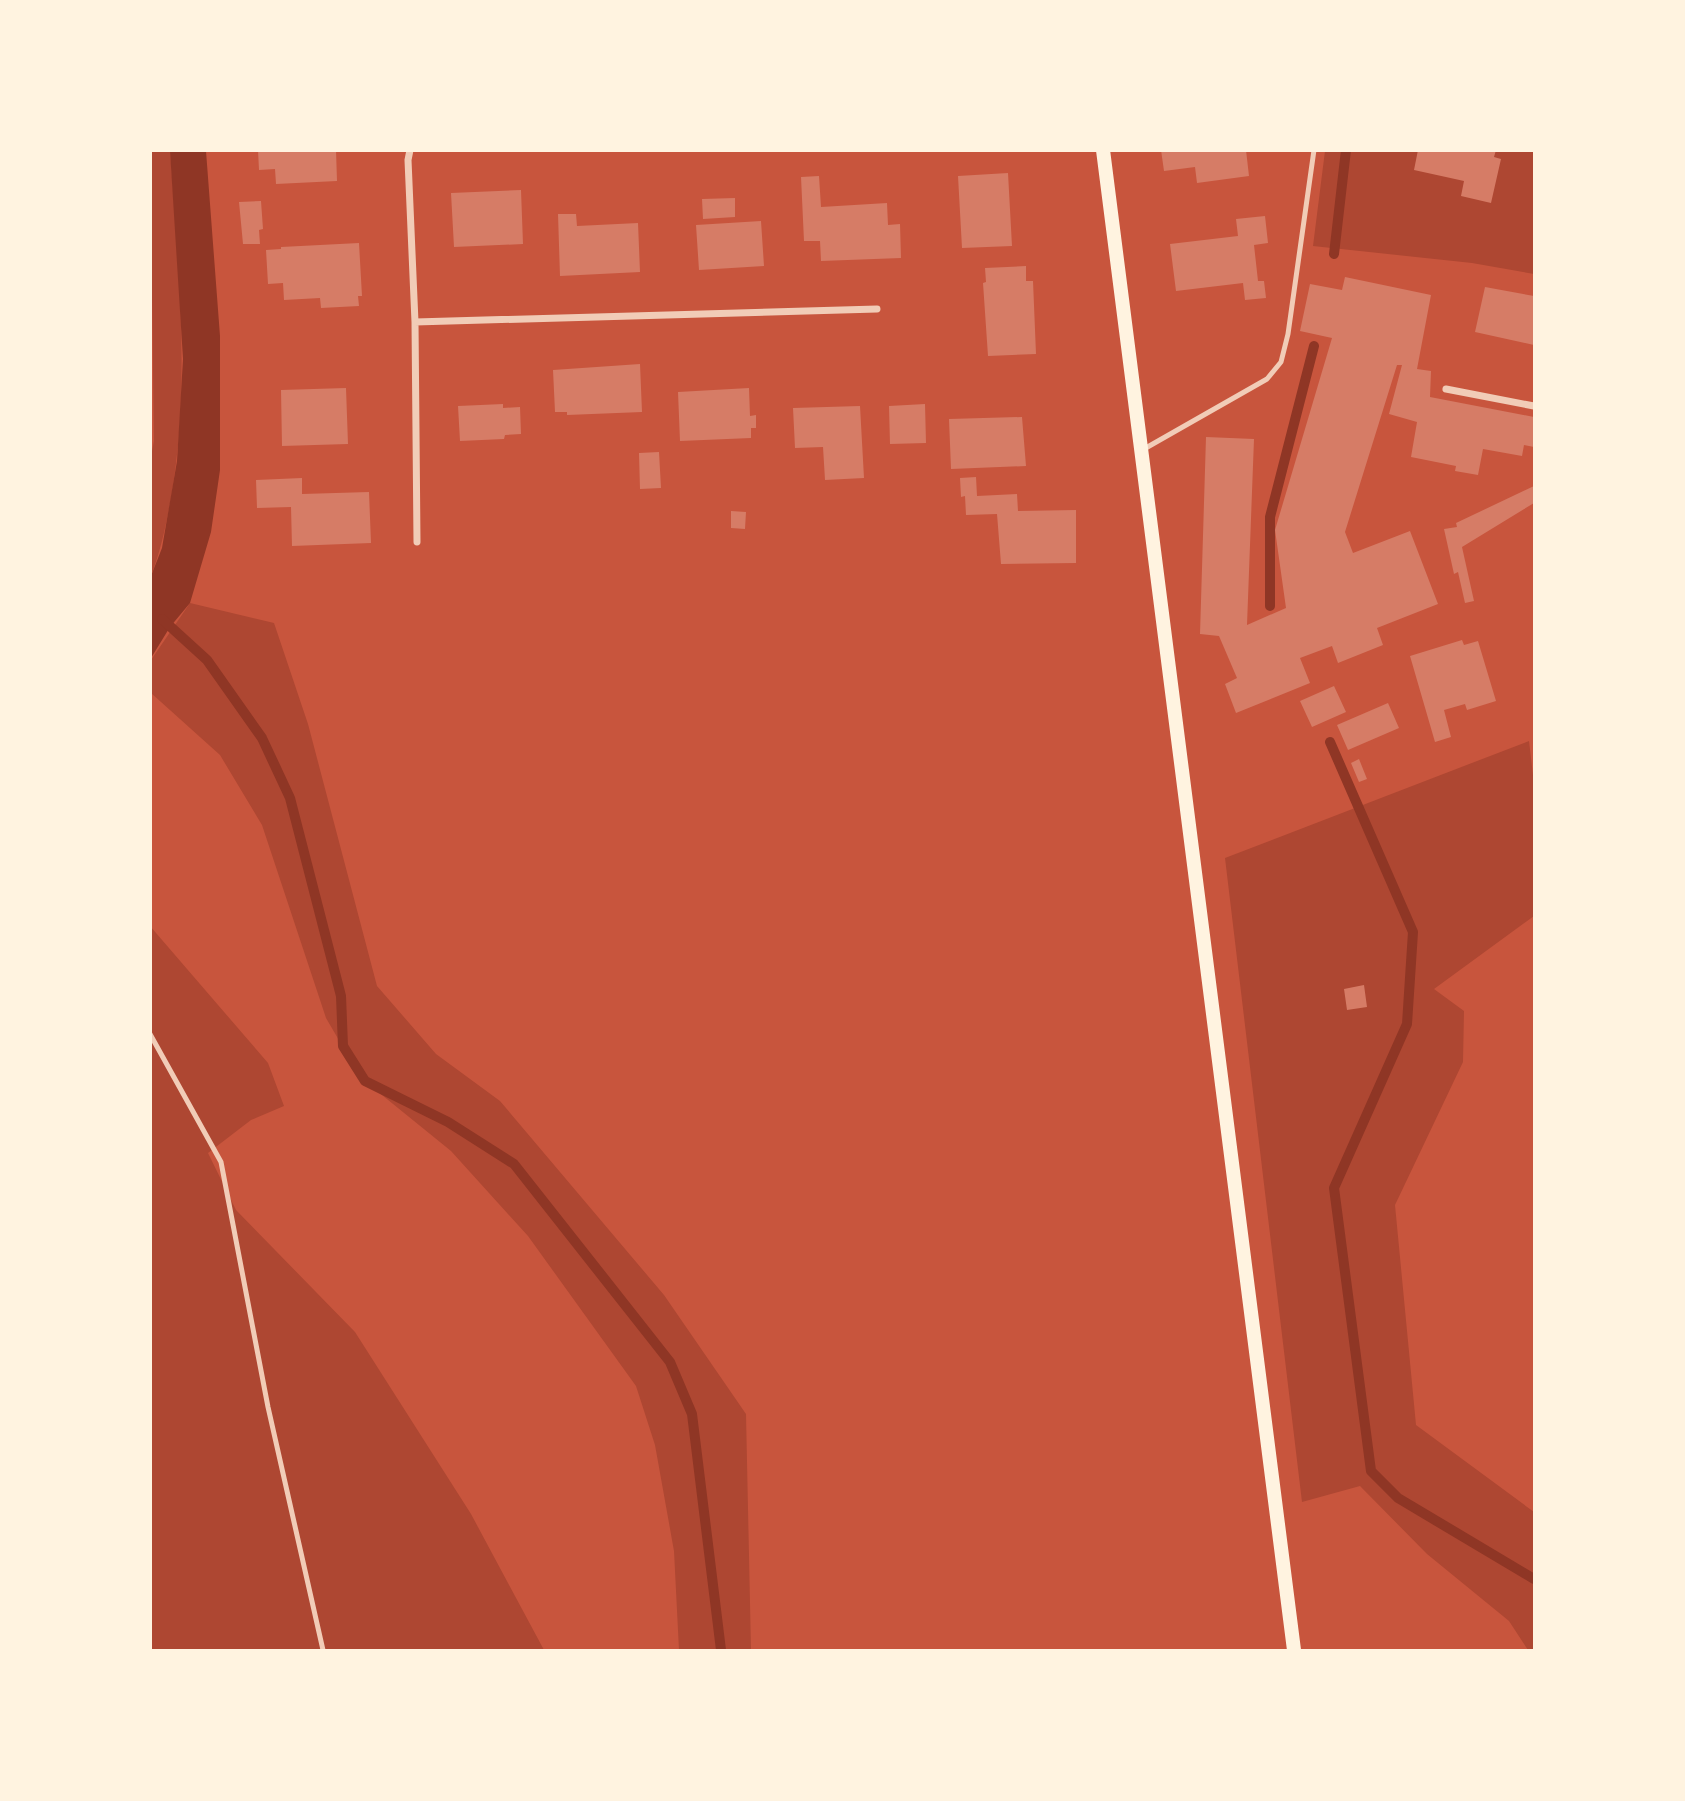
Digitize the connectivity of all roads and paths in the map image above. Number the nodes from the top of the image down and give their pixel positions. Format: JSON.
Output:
{"nodes":[{"id":1,"x":410,"y":150,"type":"edge"},
{"id":2,"x":1103,"y":150,"type":"edge"},
{"id":3,"x":1314,"y":150,"type":"edge"},
{"id":4,"x":877,"y":309,"type":"dead end"},
{"id":5,"x":415,"y":322,"type":"junction"},
{"id":6,"x":1446,"y":389,"type":"dead end"},
{"id":7,"x":1535,"y":406,"type":"edge"},
{"id":8,"x":1141,"y":450,"type":"junction"},
{"id":9,"x":417,"y":542,"type":"dead end"},
{"id":10,"x":150,"y":1034,"type":"edge"},
{"id":11,"x":323,"y":1650,"type":"edge"},
{"id":12,"x":1294,"y":1650,"type":"edge"}],
"edges":[{"from":1,"to":5,"type":"street"},
{"from":2,"to":8,"type":"main road"},
{"from":3,"to":8,"type":"lane"},
{"from":4,"to":5,"type":"street"},
{"from":5,"to":9,"type":"street"},
{"from":6,"to":7,"type":"street"},
{"from":8,"to":12,"type":"main road"},
{"from":10,"to":11,"type":"lane"}]}
